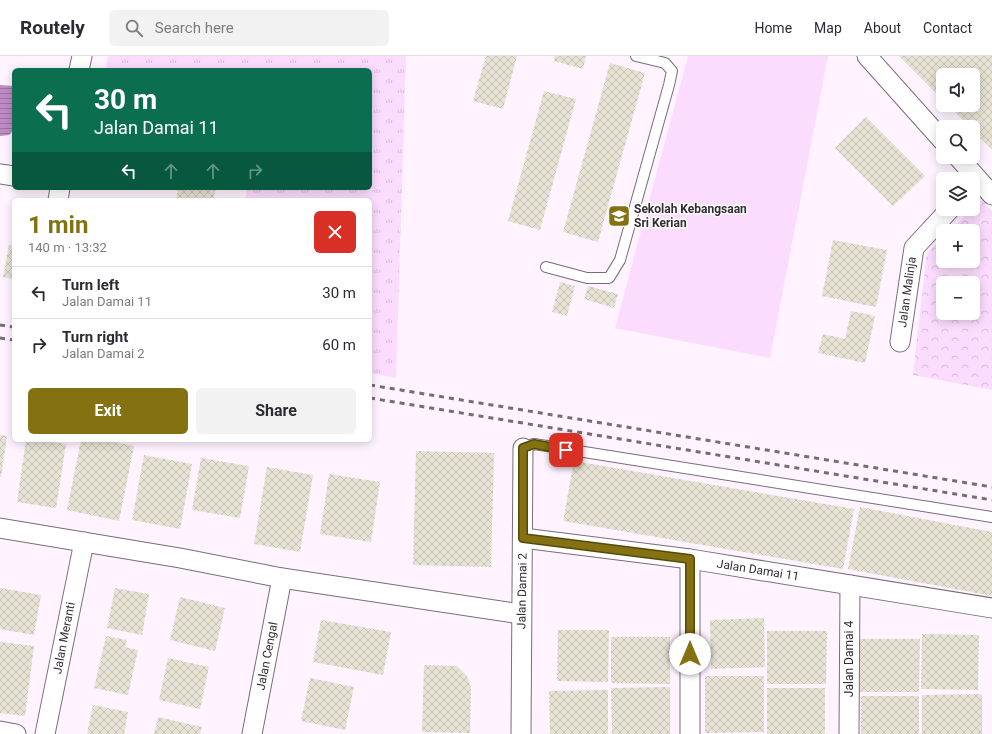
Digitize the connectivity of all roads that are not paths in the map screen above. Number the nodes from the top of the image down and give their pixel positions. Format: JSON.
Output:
{"nodes":[{"id":1,"x":82,"y":56,"type":"edge"},
{"id":2,"x":636,"y":56,"type":"edge"},
{"id":3,"x":867,"y":56,"type":"edge"},
{"id":4,"x":79,"y":68,"type":"edge"},
{"id":5,"x":936,"y":132,"type":"edge"},
{"id":6,"x":0,"y":174,"type":"edge"},
{"id":7,"x":12,"y":176,"type":"edge"},
{"id":8,"x":980,"y":186,"type":"edge"},
{"id":9,"x":992,"y":195,"type":"edge"},
{"id":10,"x":944,"y":216,"type":"edge"},
{"id":11,"x":546,"y":267,"type":"dead end"},
{"id":12,"x":900,"y":342,"type":"dead end"},
{"id":13,"x":523,"y":448,"type":"joint"},
{"id":14,"x":992,"y":517,"type":"edge"},
{"id":15,"x":0,"y":528,"type":"edge"},
{"id":16,"x":523,"y":538,"type":"junction"},
{"id":17,"x":84,"y":542,"type":"junction"},
{"id":18,"x":690,"y":559,"type":"junction"},
{"id":19,"x":282,"y":578,"type":"junction"},
{"id":20,"x":850,"y":585,"type":"junction"},
{"id":21,"x":992,"y":608,"type":"edge"},
{"id":22,"x":521,"y":614,"type":"junction"},
{"id":23,"x":0,"y":731,"type":"edge"},
{"id":24,"x":16,"y":734,"type":"edge"},
{"id":25,"x":45,"y":734,"type":"edge"},
{"id":26,"x":252,"y":734,"type":"edge"},
{"id":27,"x":521,"y":734,"type":"edge"},
{"id":28,"x":690,"y":734,"type":"edge"},
{"id":29,"x":849,"y":734,"type":"edge"}],
"edges":[{"from":1,"to":4,"type":"street"},
{"from":2,"to":11,"type":"lane"},
{"from":3,"to":5,"type":"street"},
{"from":6,"to":7,"type":"street"},
{"from":8,"to":9,"type":"street"},
{"from":10,"to":12,"type":"street","name":"Jalan Malinja"},
{"from":13,"to":14,"type":"lane"},
{"from":13,"to":16,"type":"street","name":"Jalan Damai 2"},
{"from":15,"to":17,"type":"street"},
{"from":16,"to":18,"type":"street","name":"Jalan Damai 11"},
{"from":16,"to":22,"type":"street","name":"Jalan Damai 2"},
{"from":17,"to":19,"type":"street"},
{"from":17,"to":25,"type":"street","name":"Jalan Meranti"},
{"from":18,"to":20,"type":"street","name":"Jalan Damai 11"},
{"from":18,"to":28,"type":"street"},
{"from":19,"to":22,"type":"street"},
{"from":19,"to":26,"type":"street","name":"Jalan Cengal"},
{"from":20,"to":21,"type":"street","name":"Jalan Damai 11"},
{"from":20,"to":29,"type":"street","name":"Jalan Damai 4"},
{"from":22,"to":27,"type":"street","name":"Jalan Damai 2"},
{"from":23,"to":24,"type":"street"}]}
